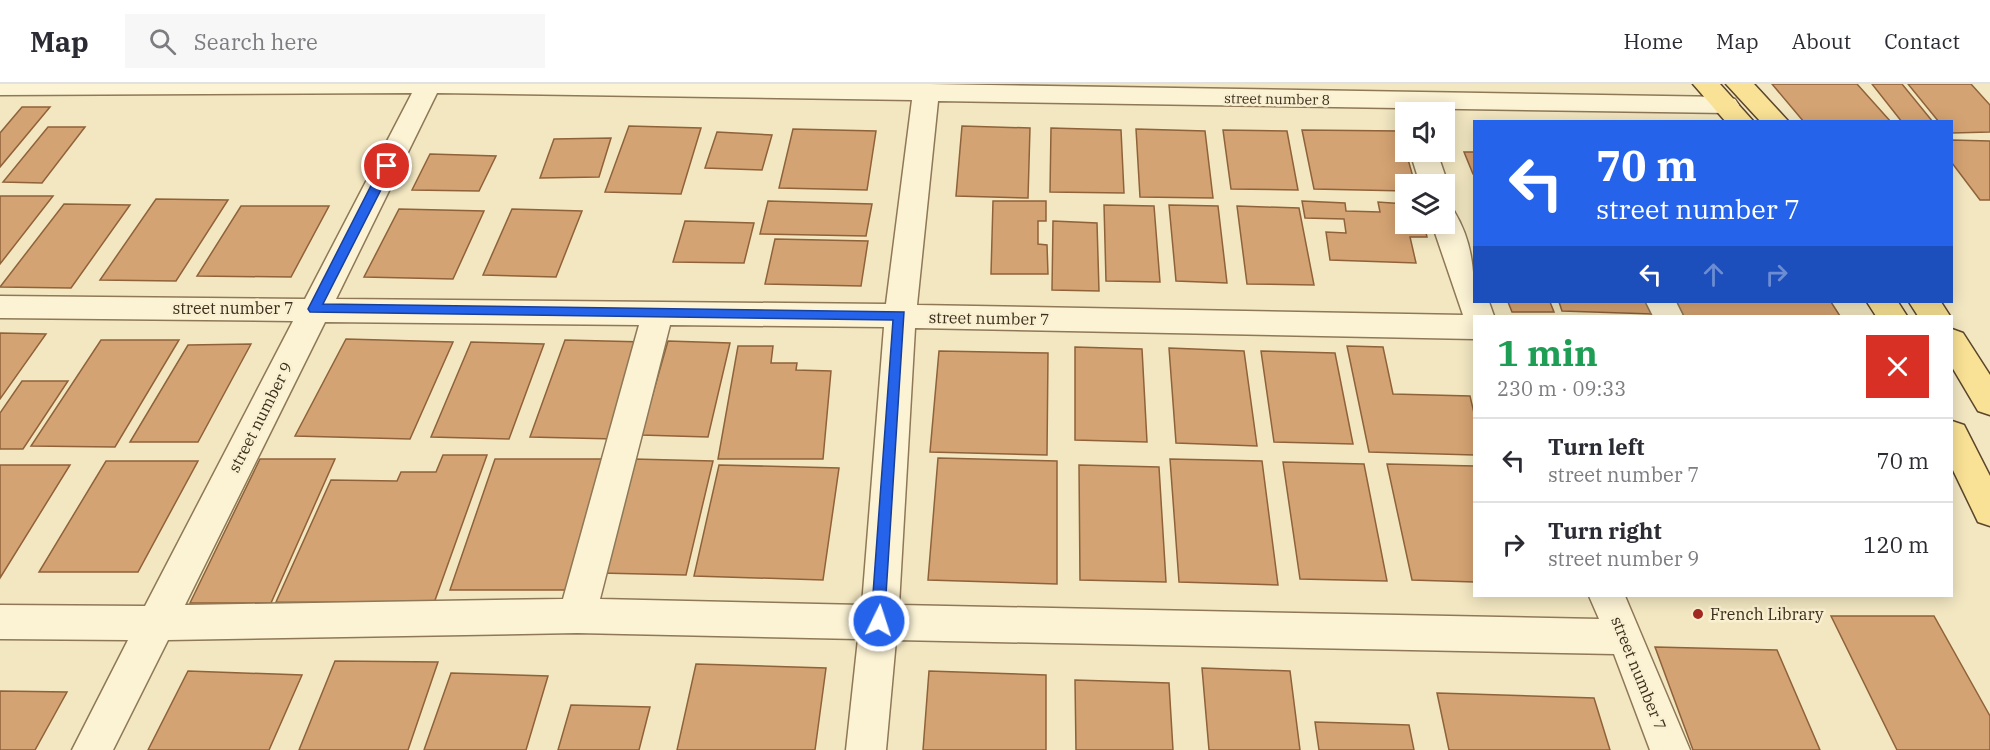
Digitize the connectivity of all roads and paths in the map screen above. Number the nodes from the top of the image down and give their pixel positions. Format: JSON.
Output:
{"nodes":[{"id":1,"x":429,"y":84,"type":"edge"},
{"id":2,"x":1706,"y":84,"type":"edge"},
{"id":3,"x":0,"y":87,"type":"edge"},
{"id":4,"x":926,"y":91,"type":"junction"},
{"id":5,"x":1735,"y":103,"type":"edge"},
{"id":6,"x":1395,"y":107,"type":"edge"},
{"id":7,"x":1455,"y":109,"type":"edge"},
{"id":8,"x":1571,"y":113,"type":"edge"},
{"id":9,"x":1772,"y":120,"type":"edge"},
{"id":10,"x":1455,"y":223,"type":"edge"},
{"id":11,"x":1473,"y":293,"type":"edge"},
{"id":12,"x":1925,"y":303,"type":"edge"},
{"id":13,"x":0,"y":307,"type":"edge"},
{"id":14,"x":314,"y":309,"type":"junction"},
{"id":15,"x":658,"y":313,"type":"junction"},
{"id":16,"x":1934,"y":315,"type":"edge"},
{"id":17,"x":900,"y":316,"type":"junction"},
{"id":18,"x":1473,"y":327,"type":"edge"},
{"id":19,"x":1953,"y":343,"type":"edge"},
{"id":20,"x":1990,"y":402,"type":"edge"},
{"id":21,"x":1953,"y":437,"type":"edge"},
{"id":22,"x":1986,"y":497,"type":"edge"},
{"id":23,"x":1607,"y":597,"type":"edge"},
{"id":24,"x":577,"y":616,"type":"junction"},
{"id":25,"x":879,"y":621,"type":"junction"},
{"id":26,"x":0,"y":622,"type":"edge"},
{"id":27,"x":157,"y":623,"type":"junction"},
{"id":28,"x":1626,"y":637,"type":"junction"},
{"id":29,"x":92,"y":750,"type":"edge"},
{"id":30,"x":866,"y":750,"type":"edge"},
{"id":31,"x":1670,"y":750,"type":"edge"}],
"edges":[{"from":1,"to":3,"type":"street","name":"street number 8"},
{"from":1,"to":4,"type":"street","name":"street number 8"},
{"from":1,"to":14,"type":"street","name":"street number 9"},
{"from":2,"to":5,"type":"main road"},
{"from":4,"to":6,"type":"street","name":"street number 8"},
{"from":4,"to":17,"type":"street"},
{"from":5,"to":8,"type":"street","name":"street number 8"},
{"from":5,"to":9,"type":"main road"},
{"from":7,"to":8,"type":"street","name":"street number 8"},
{"from":10,"to":11,"type":"street"},
{"from":12,"to":16,"type":"main road"},
{"from":13,"to":14,"type":"street","name":"street number 7"},
{"from":14,"to":15,"type":"street","name":"street number 7"},
{"from":14,"to":27,"type":"street","name":"street number 9"},
{"from":15,"to":17,"type":"street","name":"street number 7"},
{"from":15,"to":24,"type":"street"},
{"from":17,"to":18,"type":"street","name":"street number 7"},
{"from":17,"to":25,"type":"street"},
{"from":19,"to":20,"type":"main road"},
{"from":21,"to":22,"type":"main road"},
{"from":23,"to":28,"type":"street","name":"street number 7"},
{"from":24,"to":25,"type":"street"},
{"from":24,"to":27,"type":"street"},
{"from":25,"to":28,"type":"street"},
{"from":25,"to":30,"type":"street"},
{"from":26,"to":27,"type":"street"},
{"from":27,"to":29,"type":"street","name":"street number 9"},
{"from":28,"to":31,"type":"street","name":"street number 7"}]}
